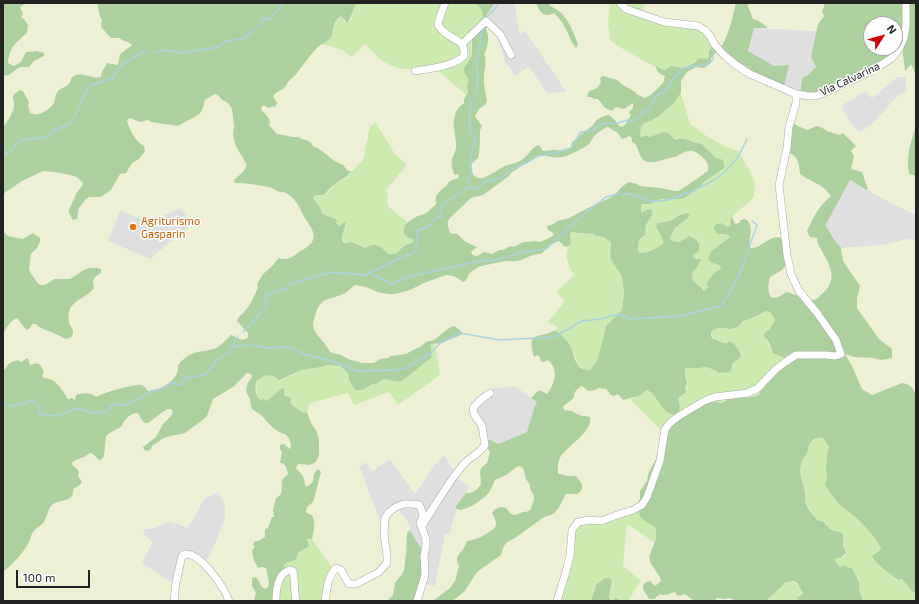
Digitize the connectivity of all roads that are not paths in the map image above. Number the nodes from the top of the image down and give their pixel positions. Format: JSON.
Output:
{"nodes":[{"id":1,"x":445,"y":3,"type":"edge"},
{"id":2,"x":620,"y":3,"type":"edge"},
{"id":3,"x":906,"y":3,"type":"edge"},
{"id":4,"x":462,"y":44,"type":"junction"},
{"id":5,"x":511,"y":55,"type":"dead end"},
{"id":6,"x":415,"y":71,"type":"dead end"},
{"id":7,"x":796,"y":94,"type":"junction"},
{"id":8,"x":490,"y":393,"type":"dead end"},
{"id":9,"x":421,"y":527,"type":"junction"},
{"id":10,"x":174,"y":601,"type":"edge"},
{"id":11,"x":229,"y":601,"type":"edge"},
{"id":12,"x":276,"y":601,"type":"edge"},
{"id":13,"x":296,"y":601,"type":"edge"},
{"id":14,"x":325,"y":601,"type":"edge"},
{"id":15,"x":417,"y":601,"type":"edge"},
{"id":16,"x":557,"y":601,"type":"edge"}],
"edges":[{"from":1,"to":4,"type":"street"},
{"from":2,"to":7,"type":"street","name":"Via Calvarina"},
{"from":3,"to":7,"type":"street","name":"Via Calvarina"},
{"from":4,"to":5,"type":"street"},
{"from":4,"to":6,"type":"street"},
{"from":7,"to":16,"type":"street"},
{"from":8,"to":9,"type":"street"},
{"from":9,"to":14,"type":"street"},
{"from":9,"to":15,"type":"street"},
{"from":10,"to":11,"type":"street"},
{"from":12,"to":13,"type":"street"}]}
